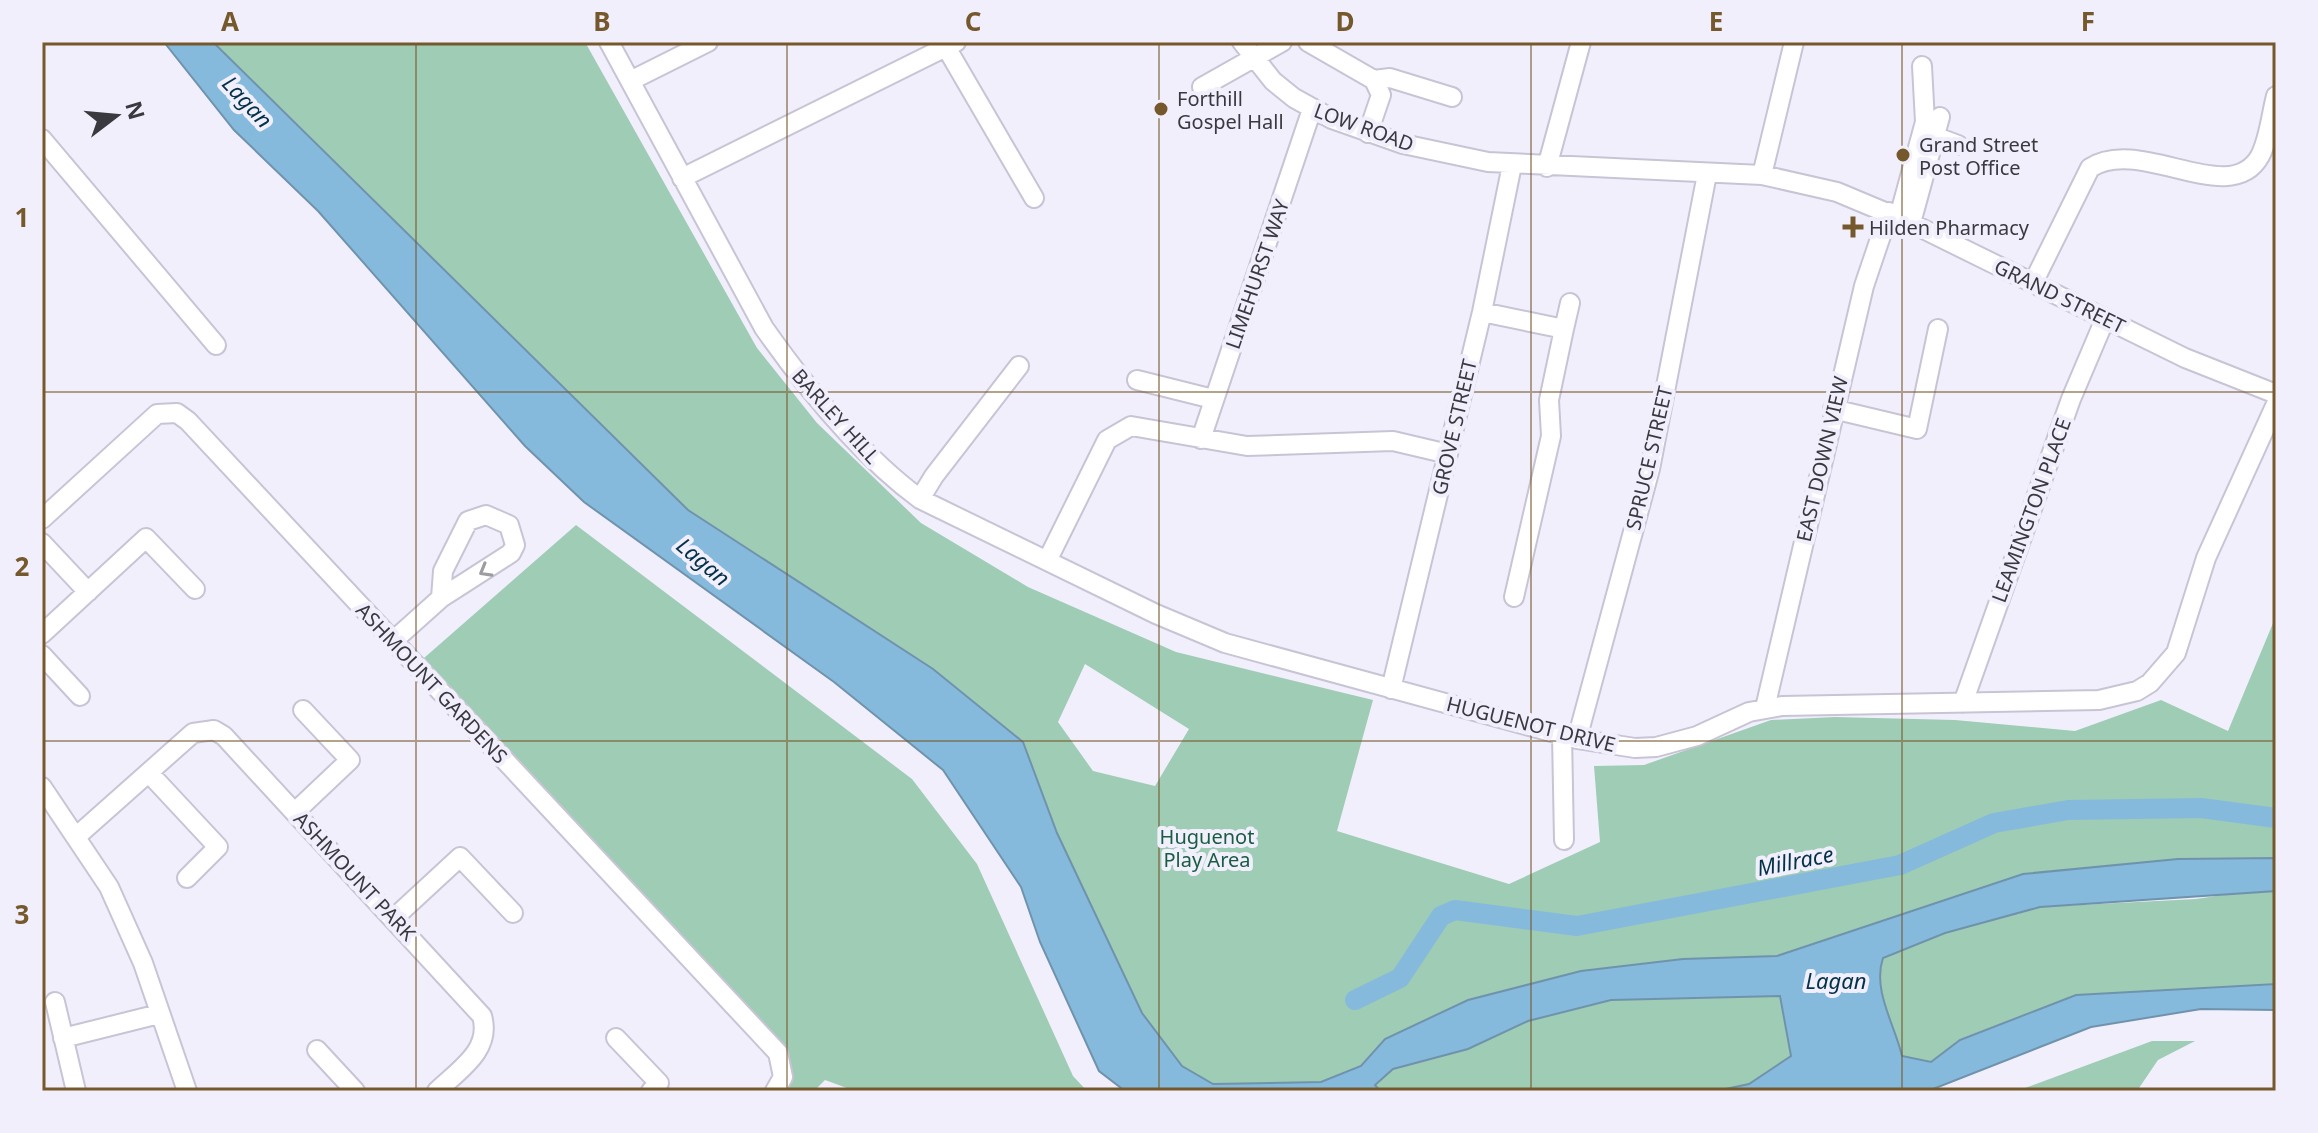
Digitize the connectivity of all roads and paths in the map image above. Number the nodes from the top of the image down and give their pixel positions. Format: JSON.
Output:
{"nodes":[{"id":1,"x":609,"y":42,"type":"edge"},
{"id":2,"x":708,"y":42,"type":"edge"},
{"id":3,"x":1242,"y":42,"type":"edge"},
{"id":4,"x":1282,"y":42,"type":"edge"},
{"id":5,"x":1308,"y":42,"type":"edge"},
{"id":6,"x":1581,"y":42,"type":"edge"},
{"id":7,"x":1794,"y":42,"type":"edge"},
{"id":8,"x":951,"y":44,"type":"edge"},
{"id":9,"x":1254,"y":61,"type":"junction"},
{"id":10,"x":1922,"y":66,"type":"dead end"},
{"id":11,"x":632,"y":80,"type":"junction"},
{"id":12,"x":1374,"y":80,"type":"junction"},
{"id":13,"x":1202,"y":87,"type":"dead end"},
{"id":14,"x":2276,"y":96,"type":"edge"},
{"id":15,"x":1452,"y":97,"type":"dead end"},
{"id":16,"x":1312,"y":109,"type":"junction"},
{"id":17,"x":1940,"y":117,"type":"dead end"},
{"id":18,"x":1368,"y":133,"type":"junction"},
{"id":19,"x":1934,"y":136,"type":"junction"},
{"id":20,"x":42,"y":139,"type":"edge"},
{"id":21,"x":1958,"y":145,"type":"dead end"},
{"id":22,"x":1512,"y":165,"type":"junction"},
{"id":23,"x":1547,"y":167,"type":"junction"},
{"id":24,"x":1707,"y":174,"type":"junction"},
{"id":25,"x":1762,"y":175,"type":"junction"},
{"id":26,"x":682,"y":178,"type":"junction"},
{"id":27,"x":1034,"y":198,"type":"dead end"},
{"id":28,"x":1899,"y":217,"type":"junction"},
{"id":29,"x":2033,"y":283,"type":"junction"},
{"id":30,"x":1570,"y":303,"type":"dead end"},
{"id":31,"x":1482,"y":312,"type":"junction"},
{"id":32,"x":2105,"y":319,"type":"junction"},
{"id":33,"x":1564,"y":329,"type":"junction"},
{"id":34,"x":1938,"y":329,"type":"dead end"},
{"id":35,"x":216,"y":345,"type":"dead end"},
{"id":36,"x":1019,"y":366,"type":"dead end"},
{"id":37,"x":1137,"y":380,"type":"dead end"},
{"id":38,"x":2276,"y":394,"type":"edge"},
{"id":39,"x":1213,"y":399,"type":"junction"},
{"id":40,"x":2276,"y":404,"type":"edge"},
{"id":41,"x":1833,"y":409,"type":"junction"},
{"id":42,"x":1201,"y":439,"type":"junction"},
{"id":43,"x":1448,"y":454,"type":"junction"},
{"id":44,"x":920,"y":499,"type":"junction"},
{"id":45,"x":42,"y":519,"type":"edge"},
{"id":46,"x":42,"y":543,"type":"edge"},
{"id":47,"x":1047,"y":561,"type":"junction"},
{"id":48,"x":195,"y":589,"type":"dead end"},
{"id":49,"x":88,"y":592,"type":"junction"},
{"id":50,"x":1514,"y":597,"type":"dead end"},
{"id":51,"x":441,"y":598,"type":"junction"},
{"id":52,"x":42,"y":634,"type":"edge"},
{"id":53,"x":393,"y":641,"type":"junction"},
{"id":54,"x":42,"y":655,"type":"edge"},
{"id":55,"x":1391,"y":689,"type":"junction"},
{"id":56,"x":80,"y":696,"type":"dead end"},
{"id":57,"x":1963,"y":703,"type":"junction"},
{"id":58,"x":1765,"y":708,"type":"junction"},
{"id":59,"x":303,"y":710,"type":"dead end"},
{"id":60,"x":1570,"y":737,"type":"junction"},
{"id":61,"x":149,"y":773,"type":"junction"},
{"id":62,"x":42,"y":787,"type":"edge"},
{"id":63,"x":295,"y":812,"type":"junction"},
{"id":64,"x":77,"y":836,"type":"junction"},
{"id":65,"x":1564,"y":840,"type":"dead end"},
{"id":66,"x":187,"y":878,"type":"dead end"},
{"id":67,"x":513,"y":913,"type":"dead end"},
{"id":68,"x":394,"y":918,"type":"junction"},
{"id":69,"x":55,"y":1002,"type":"dead end"},
{"id":70,"x":159,"y":1014,"type":"junction"},
{"id":71,"x":63,"y":1038,"type":"junction"},
{"id":72,"x":616,"y":1038,"type":"dead end"},
{"id":73,"x":317,"y":1050,"type":"dead end"},
{"id":74,"x":76,"y":1091,"type":"edge"},
{"id":75,"x":187,"y":1091,"type":"edge"},
{"id":76,"x":355,"y":1091,"type":"edge"},
{"id":77,"x":437,"y":1091,"type":"edge"},
{"id":78,"x":651,"y":1091,"type":"edge"},
{"id":79,"x":775,"y":1091,"type":"edge"}],
"edges":[{"from":1,"to":11,"type":"street","name":"BARLEY HILL"},
{"from":2,"to":11,"type":"street"},
{"from":3,"to":9,"type":"street","name":"LOW ROAD"},
{"from":4,"to":9,"type":"street"},
{"from":5,"to":12,"type":"street"},
{"from":6,"to":23,"type":"street"},
{"from":7,"to":25,"type":"street"},
{"from":8,"to":26,"type":"street"},
{"from":8,"to":27,"type":"street"},
{"from":9,"to":13,"type":"street"},
{"from":9,"to":16,"type":"street","name":"LOW ROAD"},
{"from":10,"to":28,"type":"street"},
{"from":11,"to":26,"type":"street","name":"BARLEY HILL"},
{"from":12,"to":15,"type":"street"},
{"from":12,"to":18,"type":"street"},
{"from":14,"to":29,"type":"street"},
{"from":16,"to":18,"type":"street","name":"LOW ROAD"},
{"from":16,"to":39,"type":"street","name":"LIMEHURST WAY"},
{"from":17,"to":19,"type":"street"},
{"from":18,"to":22,"type":"street","name":"LOW ROAD"},
{"from":19,"to":21,"type":"street"},
{"from":19,"to":28,"type":"street"},
{"from":20,"to":35,"type":"street"},
{"from":22,"to":23,"type":"street","name":"GRAND STREET"},
{"from":22,"to":31,"type":"street","name":"GROVE STREET"},
{"from":23,"to":24,"type":"street","name":"GRAND STREET"},
{"from":24,"to":25,"type":"street","name":"GRAND STREET"},
{"from":24,"to":60,"type":"street","name":"SPRUCE STREET"},
{"from":25,"to":28,"type":"street","name":"GRAND STREET"},
{"from":26,"to":44,"type":"street","name":"BARLEY HILL"},
{"from":28,"to":29,"type":"street","name":"GRAND STREET"},
{"from":28,"to":41,"type":"street","name":"EAST DOWN VIEW"},
{"from":29,"to":32,"type":"street","name":"GRAND STREET"},
{"from":30,"to":33,"type":"street"},
{"from":31,"to":33,"type":"street"},
{"from":31,"to":43,"type":"street","name":"GROVE STREET"},
{"from":32,"to":38,"type":"street","name":"GRAND STREET"},
{"from":32,"to":57,"type":"street","name":"LEAMINGTON PLACE"},
{"from":33,"to":50,"type":"street"},
{"from":34,"to":41,"type":"street"},
{"from":36,"to":44,"type":"street"},
{"from":37,"to":39,"type":"street"},
{"from":39,"to":42,"type":"street","name":"LIMEHURST WAY"},
{"from":40,"to":57,"type":"street","name":"HUGUENOT DRIVE"},
{"from":41,"to":58,"type":"street","name":"EAST DOWN VIEW"},
{"from":42,"to":43,"type":"street"},
{"from":42,"to":47,"type":"street"},
{"from":43,"to":55,"type":"street","name":"GROVE STREET"},
{"from":44,"to":47,"type":"street","name":"HUGUENOT DRIVE"},
{"from":45,"to":53,"type":"street","name":"ASHMOUNT GARDENS"},
{"from":46,"to":49,"type":"street"},
{"from":47,"to":55,"type":"street","name":"HUGUENOT DRIVE"},
{"from":48,"to":49,"type":"street"},
{"from":49,"to":52,"type":"street"},
{"from":51,"to":51,"type":"street","one_way":true},
{"from":51,"to":53,"type":"street"},
{"from":53,"to":79,"type":"street","name":"ASHMOUNT GARDENS"},
{"from":54,"to":56,"type":"street"},
{"from":55,"to":60,"type":"street","name":"HUGUENOT DRIVE"},
{"from":57,"to":58,"type":"street","name":"HUGUENOT DRIVE"},
{"from":58,"to":60,"type":"street","name":"HUGUENOT DRIVE"},
{"from":59,"to":63,"type":"street"},
{"from":60,"to":65,"type":"street","name":"SPRUCE STREET"},
{"from":61,"to":63,"type":"street","name":"ASHMOUNT PARK"},
{"from":61,"to":64,"type":"street","name":"ASHMOUNT PARK"},
{"from":61,"to":66,"type":"street"},
{"from":62,"to":64,"type":"street"},
{"from":63,"to":68,"type":"street","name":"ASHMOUNT PARK"},
{"from":64,"to":70,"type":"street"},
{"from":67,"to":68,"type":"street"},
{"from":68,"to":77,"type":"street","name":"ASHMOUNT PARK"},
{"from":69,"to":71,"type":"street"},
{"from":70,"to":71,"type":"street"},
{"from":70,"to":75,"type":"street"},
{"from":71,"to":74,"type":"street"},
{"from":72,"to":78,"type":"street"},
{"from":73,"to":76,"type":"street"}]}
